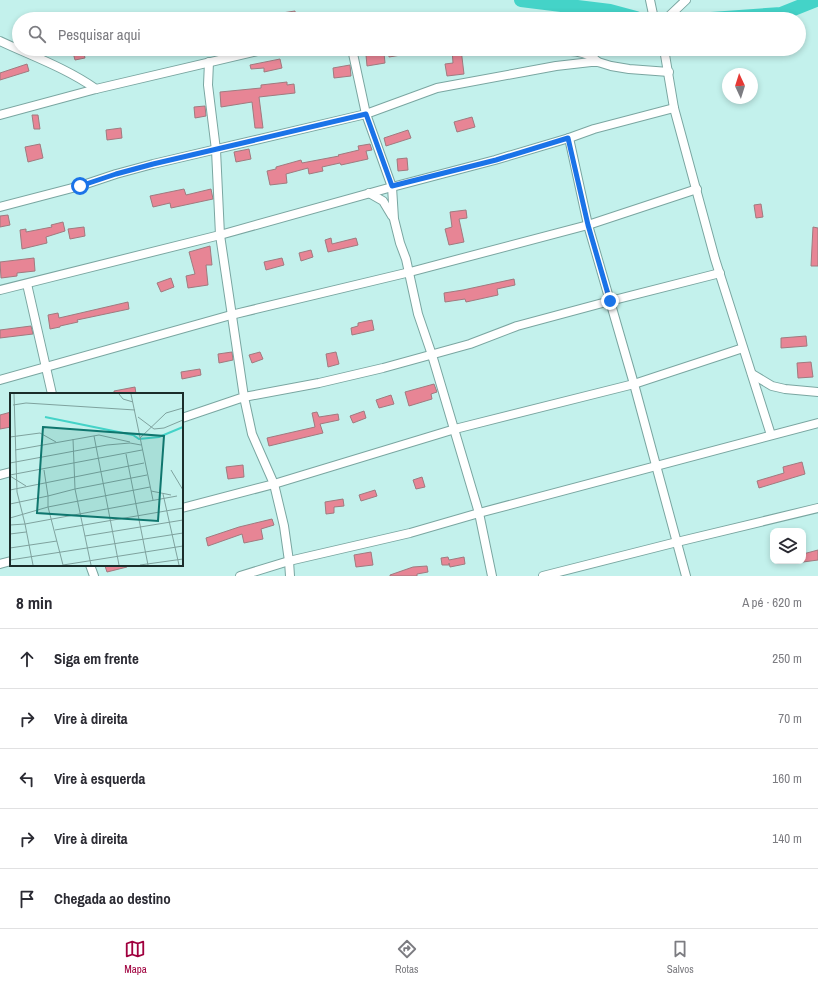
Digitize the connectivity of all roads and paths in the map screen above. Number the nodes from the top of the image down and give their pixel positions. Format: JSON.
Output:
{"nodes":[{"id":1,"x":650,"y":0,"type":"edge"},
{"id":2,"x":686,"y":0,"type":"edge"},
{"id":3,"x":653,"y":12,"type":"edge"},
{"id":4,"x":673,"y":12,"type":"edge"},
{"id":5,"x":0,"y":41,"type":"edge"},
{"id":6,"x":12,"y":46,"type":"edge"},
{"id":7,"x":33,"y":56,"type":"edge"},
{"id":8,"x":235,"y":56,"type":"edge"},
{"id":9,"x":354,"y":56,"type":"edge"},
{"id":10,"x":592,"y":56,"type":"edge"},
{"id":11,"x":665,"y":56,"type":"edge"},
{"id":12,"x":209,"y":62,"type":"junction"},
{"id":13,"x":598,"y":62,"type":"junction"},
{"id":14,"x":668,"y":72,"type":"junction"},
{"id":15,"x":96,"y":89,"type":"junction"},
{"id":16,"x":674,"y":108,"type":"junction"},
{"id":17,"x":366,"y":114,"type":"junction"},
{"id":18,"x":0,"y":115,"type":"edge"},
{"id":19,"x":568,"y":138,"type":"junction"},
{"id":20,"x":216,"y":150,"type":"junction"},
{"id":21,"x":392,"y":186,"type":"junction"},
{"id":22,"x":697,"y":189,"type":"junction"},
{"id":23,"x":369,"y":193,"type":"junction"},
{"id":24,"x":0,"y":207,"type":"edge"},
{"id":25,"x":394,"y":219,"type":"junction"},
{"id":26,"x":588,"y":225,"type":"junction"},
{"id":27,"x":220,"y":235,"type":"junction"},
{"id":28,"x":410,"y":272,"type":"junction"},
{"id":29,"x":720,"y":273,"type":"junction"},
{"id":30,"x":27,"y":284,"type":"junction"},
{"id":31,"x":0,"y":290,"type":"edge"},
{"id":32,"x":610,"y":301,"type":"junction"},
{"id":33,"x":231,"y":315,"type":"junction"},
{"id":34,"x":743,"y":348,"type":"junction"},
{"id":35,"x":432,"y":355,"type":"junction"},
{"id":36,"x":46,"y":366,"type":"junction"},
{"id":37,"x":752,"y":374,"type":"junction"},
{"id":38,"x":0,"y":380,"type":"edge"},
{"id":39,"x":634,"y":384,"type":"junction"},
{"id":40,"x":818,"y":392,"type":"edge"},
{"id":41,"x":52,"y":393,"type":"edge"},
{"id":42,"x":244,"y":397,"type":"junction"},
{"id":43,"x":183,"y":418,"type":"edge"},
{"id":44,"x":818,"y":423,"type":"edge"},
{"id":45,"x":454,"y":428,"type":"junction"},
{"id":46,"x":772,"y":435,"type":"junction"},
{"id":47,"x":655,"y":465,"type":"junction"},
{"id":48,"x":10,"y":472,"type":"edge"},
{"id":49,"x":0,"y":475,"type":"edge"},
{"id":50,"x":274,"y":484,"type":"junction"},
{"id":51,"x":183,"y":508,"type":"edge"},
{"id":52,"x":818,"y":508,"type":"edge"},
{"id":53,"x":479,"y":513,"type":"junction"},
{"id":54,"x":677,"y":542,"type":"junction"},
{"id":55,"x":10,"y":561,"type":"edge"},
{"id":56,"x":289,"y":561,"type":"junction"},
{"id":57,"x":0,"y":564,"type":"edge"},
{"id":58,"x":90,"y":566,"type":"edge"},
{"id":59,"x":94,"y":576,"type":"edge"},
{"id":60,"x":240,"y":576,"type":"edge"},
{"id":61,"x":290,"y":576,"type":"edge"},
{"id":62,"x":492,"y":576,"type":"edge"},
{"id":63,"x":543,"y":576,"type":"edge"},
{"id":64,"x":686,"y":576,"type":"edge"}],
"edges":[{"from":1,"to":3,"type":"street"},
{"from":2,"to":4,"type":"street"},
{"from":5,"to":6,"type":"street"},
{"from":7,"to":15,"type":"street"},
{"from":8,"to":12,"type":"street"},
{"from":9,"to":17,"type":"street"},
{"from":10,"to":13,"type":"street"},
{"from":11,"to":14,"type":"street"},
{"from":12,"to":15,"type":"street"},
{"from":12,"to":20,"type":"street"},
{"from":13,"to":14,"type":"street"},
{"from":13,"to":17,"type":"street"},
{"from":14,"to":16,"type":"street"},
{"from":15,"to":18,"type":"street"},
{"from":16,"to":19,"type":"street"},
{"from":16,"to":22,"type":"street"},
{"from":17,"to":20,"type":"street"},
{"from":17,"to":21,"type":"street"},
{"from":19,"to":21,"type":"street"},
{"from":19,"to":26,"type":"street"},
{"from":20,"to":24,"type":"street"},
{"from":20,"to":27,"type":"street"},
{"from":21,"to":23,"type":"street"},
{"from":21,"to":25,"type":"street"},
{"from":22,"to":26,"type":"street"},
{"from":22,"to":29,"type":"street"},
{"from":23,"to":25,"type":"street"},
{"from":23,"to":27,"type":"street"},
{"from":25,"to":28,"type":"street"},
{"from":26,"to":28,"type":"street"},
{"from":26,"to":32,"type":"street"},
{"from":27,"to":30,"type":"street"},
{"from":27,"to":33,"type":"street"},
{"from":28,"to":33,"type":"street"},
{"from":28,"to":35,"type":"street"},
{"from":29,"to":32,"type":"street"},
{"from":29,"to":34,"type":"street"},
{"from":30,"to":31,"type":"street"},
{"from":30,"to":36,"type":"street"},
{"from":32,"to":35,"type":"street"},
{"from":32,"to":39,"type":"street"},
{"from":33,"to":36,"type":"street"},
{"from":33,"to":42,"type":"street"},
{"from":34,"to":37,"type":"street"},
{"from":34,"to":39,"type":"street"},
{"from":35,"to":42,"type":"street"},
{"from":35,"to":45,"type":"street"},
{"from":36,"to":38,"type":"street"},
{"from":36,"to":41,"type":"street"},
{"from":37,"to":40,"type":"street"},
{"from":37,"to":46,"type":"street"},
{"from":39,"to":45,"type":"street"},
{"from":39,"to":47,"type":"street"},
{"from":42,"to":43,"type":"street"},
{"from":42,"to":50,"type":"street"},
{"from":44,"to":46,"type":"street"},
{"from":45,"to":50,"type":"street"},
{"from":45,"to":53,"type":"street"},
{"from":46,"to":47,"type":"street"},
{"from":47,"to":53,"type":"street"},
{"from":47,"to":54,"type":"street"},
{"from":48,"to":49,"type":"street"},
{"from":50,"to":51,"type":"street"},
{"from":50,"to":56,"type":"street"},
{"from":52,"to":54,"type":"street"},
{"from":53,"to":56,"type":"street"},
{"from":53,"to":62,"type":"street"},
{"from":54,"to":63,"type":"street"},
{"from":54,"to":64,"type":"street"},
{"from":55,"to":57,"type":"street"},
{"from":56,"to":60,"type":"street"},
{"from":56,"to":61,"type":"street"},
{"from":58,"to":59,"type":"street"}]}
